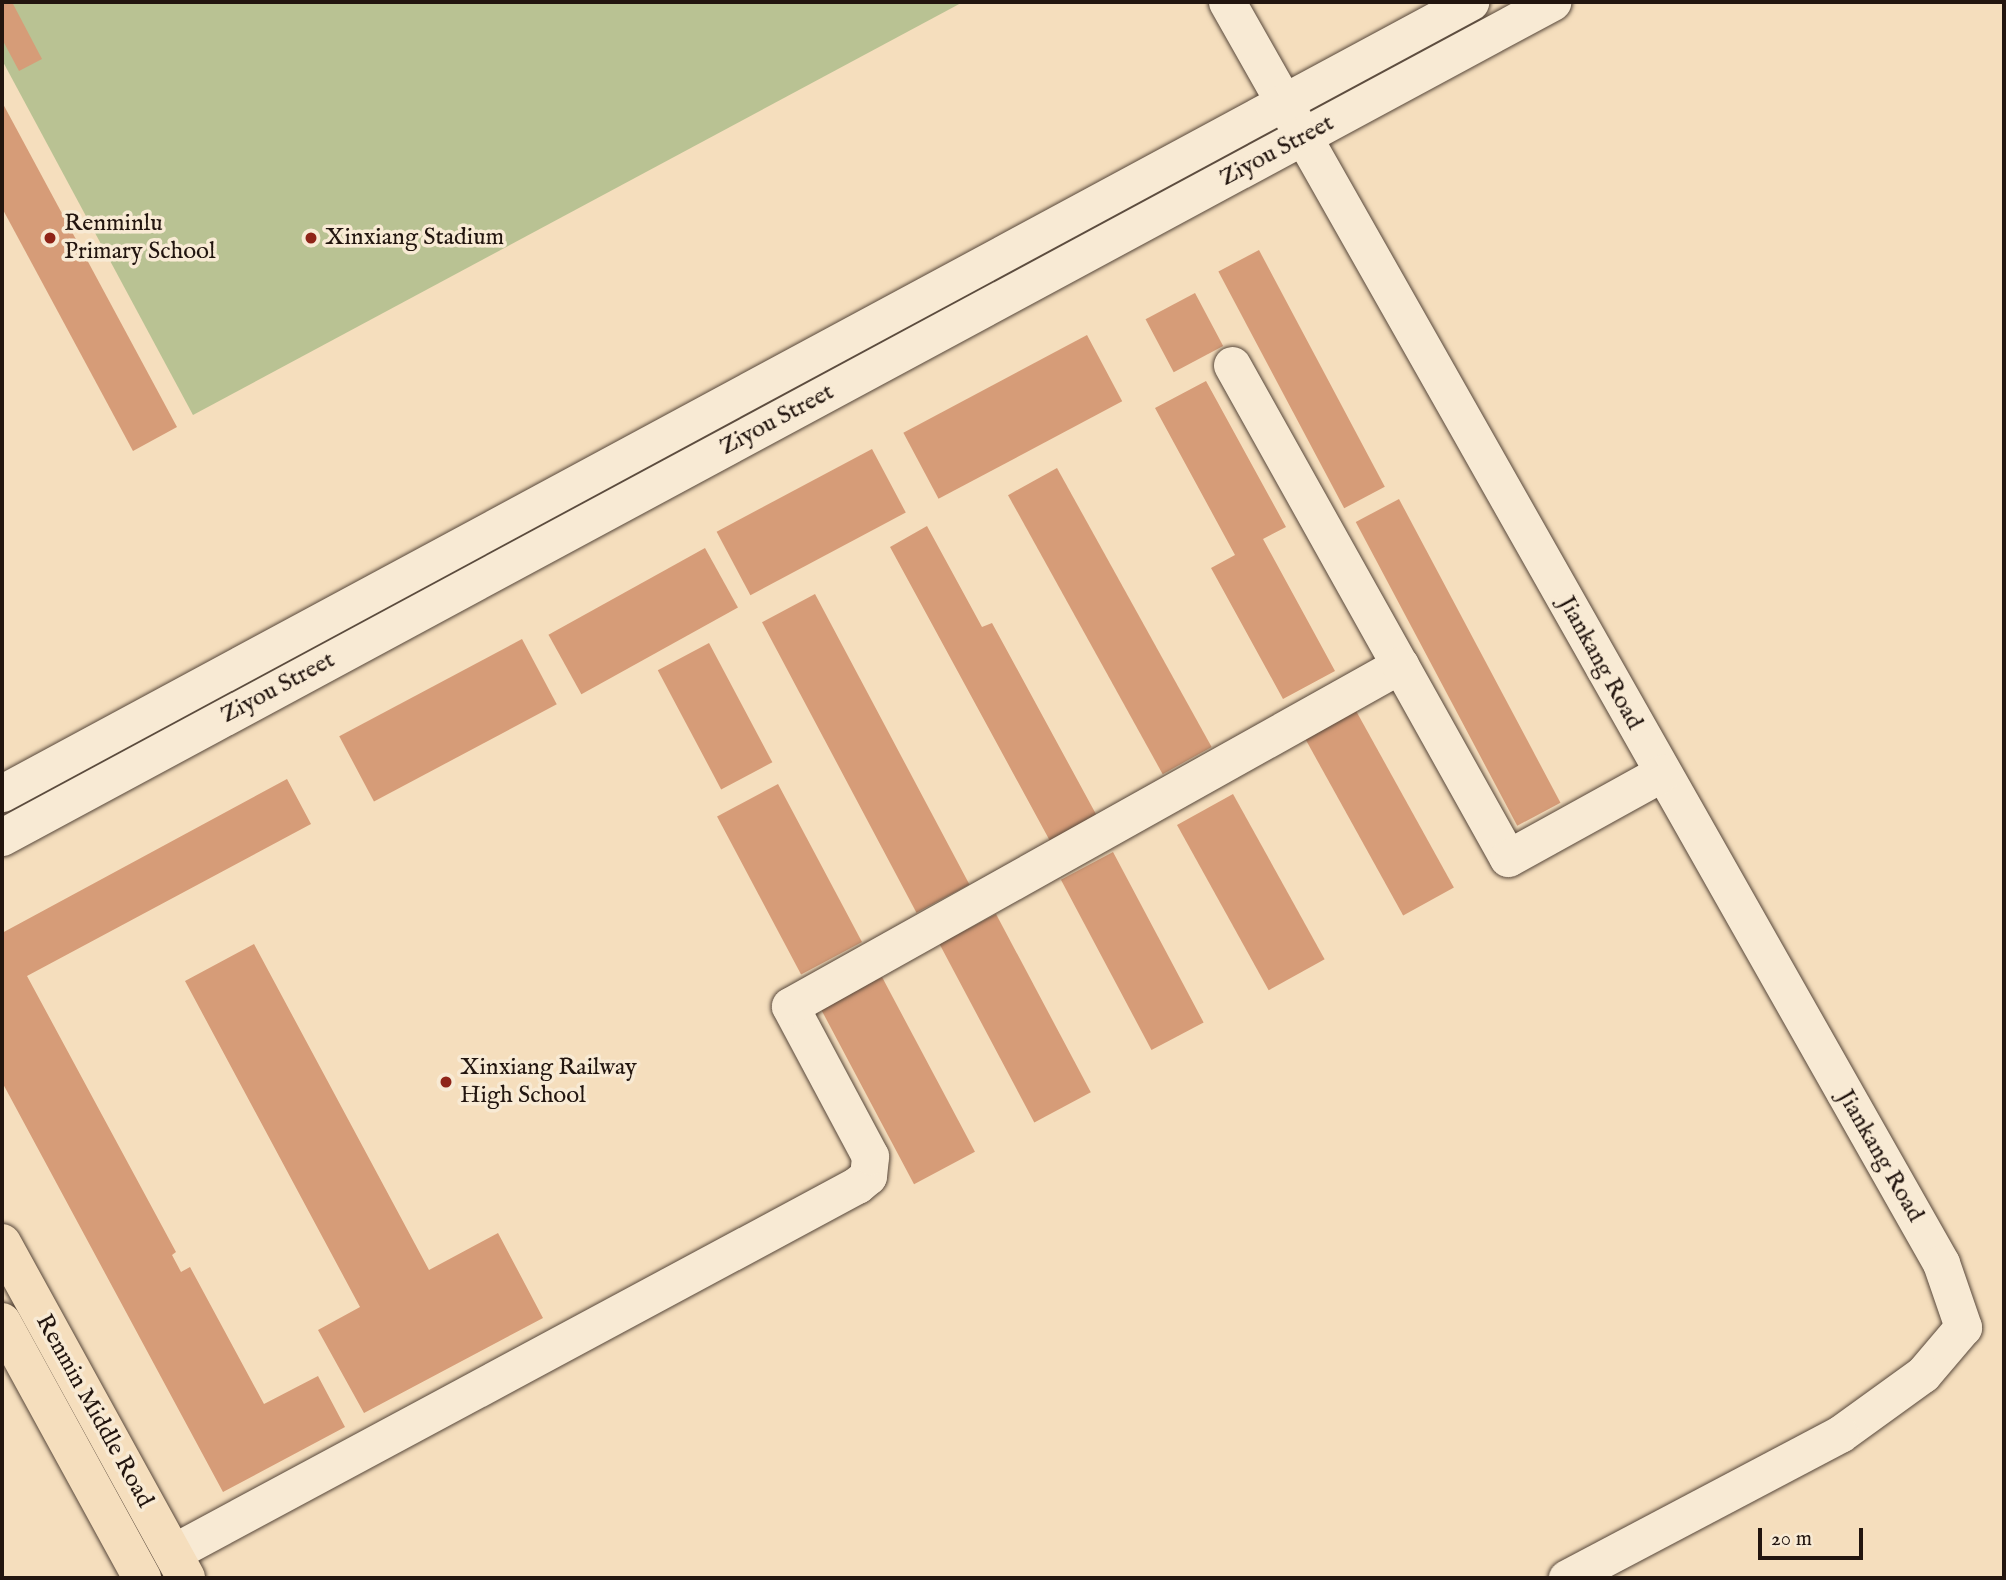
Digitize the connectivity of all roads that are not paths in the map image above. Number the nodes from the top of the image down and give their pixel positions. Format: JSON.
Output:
{"nodes":[{"id":1,"x":1227,"y":2,"type":"edge"},
{"id":2,"x":1471,"y":2,"type":"edge"},
{"id":3,"x":1552,"y":2,"type":"edge"},
{"id":4,"x":1284,"y":103,"type":"junction"},
{"id":5,"x":1304,"y":137,"type":"junction"},
{"id":6,"x":1232,"y":365,"type":"dead end"},
{"id":7,"x":1400,"y":665,"type":"junction"},
{"id":8,"x":1662,"y":773,"type":"junction"},
{"id":9,"x":2,"y":793,"type":"edge"},
{"id":10,"x":2,"y":836,"type":"edge"},
{"id":11,"x":2,"y":1243,"type":"edge"},
{"id":12,"x":2,"y":1322,"type":"edge"},
{"id":13,"x":179,"y":1566,"type":"edge"},
{"id":14,"x":142,"y":1578,"type":"edge"},
{"id":15,"x":1567,"y":1578,"type":"edge"}],
"edges":[{"from":1,"to":4,"type":"street","name":"Jiankang Road"},
{"from":2,"to":4,"type":"street","name":"Ziyou Street"},
{"from":3,"to":5,"type":"street","name":"Ziyou Street"},
{"from":4,"to":5,"type":"street","name":"Jiankang Road"},
{"from":4,"to":9,"type":"street","name":"Ziyou Street"},
{"from":5,"to":8,"type":"street","name":"Jiankang Road"},
{"from":5,"to":10,"type":"street","name":"Ziyou Street"},
{"from":6,"to":7,"type":"street"},
{"from":7,"to":8,"type":"street"},
{"from":7,"to":13,"type":"street"},
{"from":8,"to":15,"type":"street","name":"Jiankang Road"},
{"from":11,"to":13,"type":"main road","name":"Renmin Middle Road"},
{"from":12,"to":14,"type":"main road","name":"Renmin Middle Road"}]}
